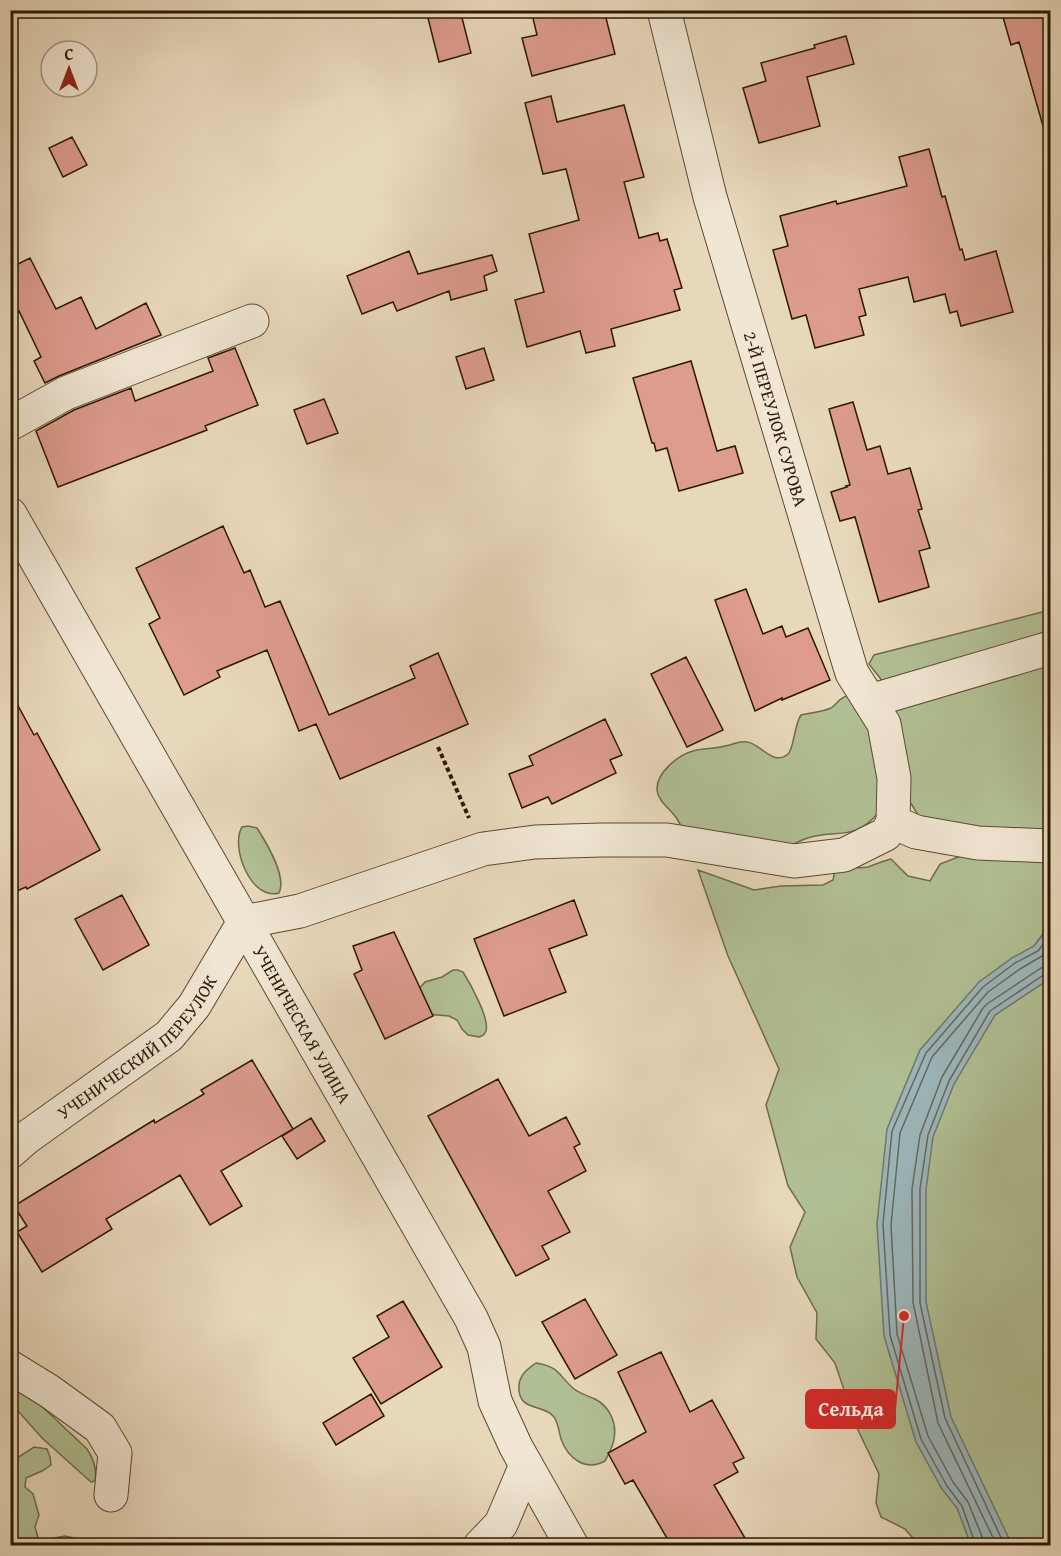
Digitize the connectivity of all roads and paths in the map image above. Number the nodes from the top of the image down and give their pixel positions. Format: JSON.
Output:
{"nodes":[{"id":1,"x":664,"y":10,"type":"edge"},
{"id":2,"x":252,"y":321,"type":"dead end"},
{"id":3,"x":10,"y":424,"type":"edge"},
{"id":4,"x":10,"y":514,"type":"edge"},
{"id":5,"x":1050,"y":648,"type":"edge"},
{"id":6,"x":870,"y":701,"type":"junction"},
{"id":7,"x":438,"y":747,"type":"dead end"},
{"id":8,"x":893,"y":822,"type":"junction"},
{"id":9,"x":1050,"y":846,"type":"edge"},
{"id":10,"x":483,"y":849,"type":"junction"},
{"id":11,"x":244,"y":922,"type":"junction"},
{"id":12,"x":10,"y":1152,"type":"edge"},
{"id":13,"x":10,"y":1367,"type":"edge"},
{"id":14,"x":526,"y":1465,"type":"junction"},
{"id":15,"x":111,"y":1495,"type":"dead end"},
{"id":16,"x":480,"y":1545,"type":"edge"},
{"id":17,"x":572,"y":1545,"type":"edge"}],
"edges":[{"from":1,"to":6,"type":"street","name":"2-Й ПЕРЕУЛОК СУРОВА"},
{"from":2,"to":3,"type":"street"},
{"from":4,"to":11,"type":"street","name":"УЧЕНИЧЕСКАЯ УЛИЦА"},
{"from":5,"to":6,"type":"street"},
{"from":6,"to":8,"type":"street","name":"2-Й ПЕРЕУЛОК СУРОВА"},
{"from":7,"to":10,"type":"path"},
{"from":8,"to":9,"type":"street"},
{"from":8,"to":10,"type":"street"},
{"from":10,"to":11,"type":"street"},
{"from":11,"to":12,"type":"street","name":"УЧЕНИЧЕСКИЙ ПЕРЕУЛОК"},
{"from":11,"to":14,"type":"street","name":"УЧЕНИЧЕСКАЯ УЛИЦА"},
{"from":13,"to":15,"type":"street"},
{"from":14,"to":16,"type":"street"},
{"from":14,"to":17,"type":"street","name":"УЧЕНИЧЕСКАЯ УЛИЦА"}]}
